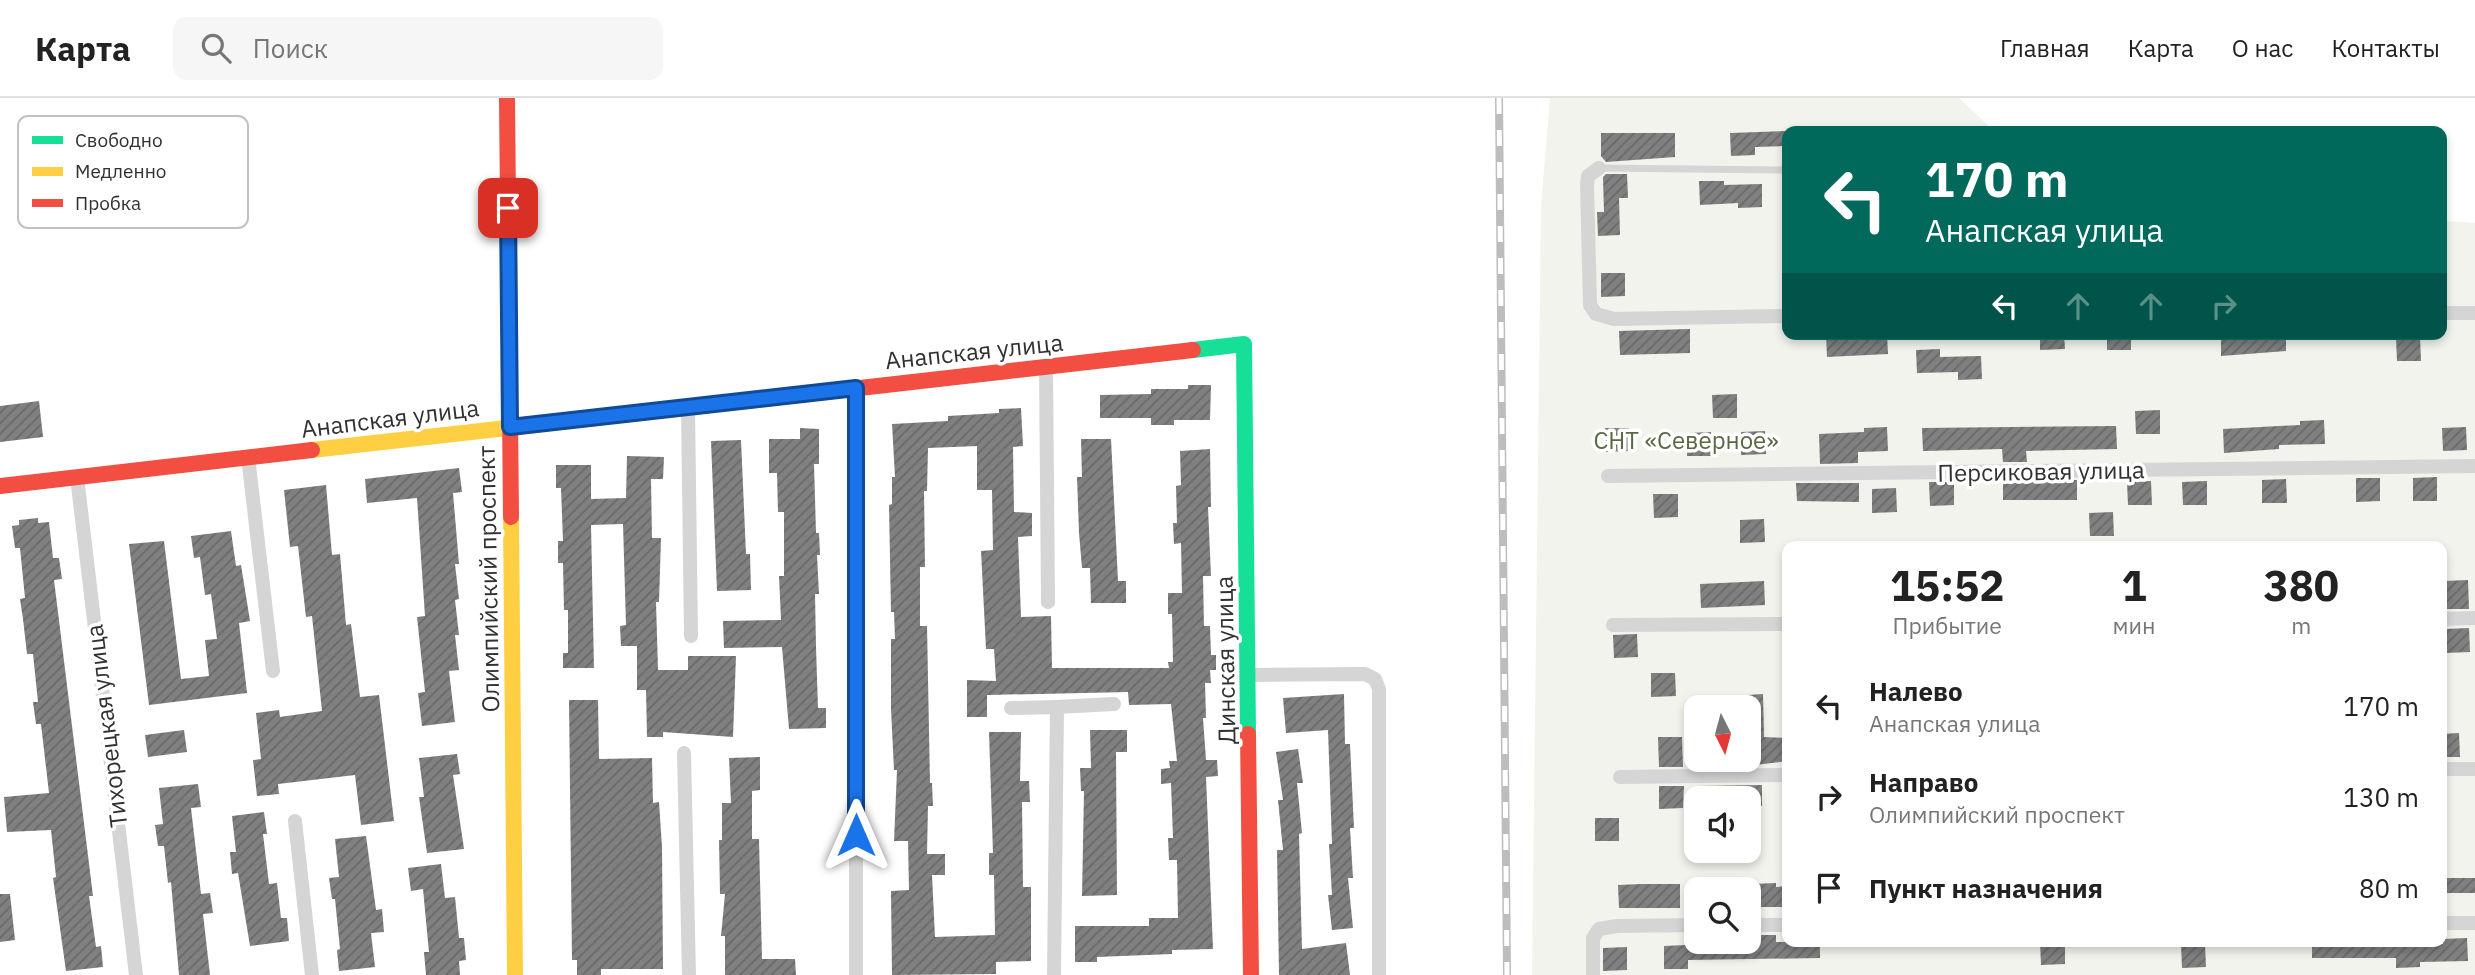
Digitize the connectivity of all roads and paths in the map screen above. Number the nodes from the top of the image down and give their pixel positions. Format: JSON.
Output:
{"nodes":[{"id":1,"x":507,"y":98,"type":"edge"},
{"id":2,"x":1599,"y":168,"type":"joint"},
{"id":3,"x":1782,"y":170,"type":"edge"},
{"id":4,"x":2447,"y":313,"type":"edge"},
{"id":5,"x":2475,"y":313,"type":"edge"},
{"id":6,"x":1782,"y":317,"type":"edge"},
{"id":7,"x":1244,"y":344,"type":"joint"},
{"id":8,"x":1046,"y":366,"type":"junction"},
{"id":9,"x":856,"y":388,"type":"junction"},
{"id":10,"x":688,"y":407,"type":"junction"},
{"id":11,"x":510,"y":427,"type":"junction"},
{"id":12,"x":248,"y":457,"type":"junction"},
{"id":13,"x":2475,"y":466,"type":"edge"},
{"id":14,"x":1608,"y":476,"type":"dead end"},
{"id":15,"x":77,"y":477,"type":"junction"},
{"id":16,"x":0,"y":486,"type":"edge"},
{"id":17,"x":1048,"y":602,"type":"dead end"},
{"id":18,"x":2475,"y":618,"type":"edge"},
{"id":19,"x":2447,"y":619,"type":"edge"},
{"id":20,"x":1782,"y":624,"type":"edge"},
{"id":21,"x":1613,"y":625,"type":"dead end"},
{"id":22,"x":691,"y":636,"type":"dead end"},
{"id":23,"x":272,"y":671,"type":"dead end"},
{"id":24,"x":1248,"y":675,"type":"junction"},
{"id":25,"x":1114,"y":704,"type":"dead end"},
{"id":26,"x":1056,"y":707,"type":"junction"},
{"id":27,"x":1011,"y":708,"type":"dead end"},
{"id":28,"x":684,"y":753,"type":"dead end"},
{"id":29,"x":2447,"y":769,"type":"edge"},
{"id":30,"x":2475,"y":769,"type":"edge"},
{"id":31,"x":1782,"y":775,"type":"edge"},
{"id":32,"x":1620,"y":777,"type":"dead end"},
{"id":33,"x":295,"y":821,"type":"dead end"},
{"id":34,"x":2447,"y":923,"type":"edge"},
{"id":35,"x":2475,"y":923,"type":"edge"},
{"id":36,"x":1684,"y":925,"type":"edge"},
{"id":37,"x":1761,"y":925,"type":"edge"},
{"id":38,"x":1782,"y":925,"type":"edge"},
{"id":39,"x":136,"y":975,"type":"edge"},
{"id":40,"x":312,"y":975,"type":"edge"},
{"id":41,"x":514,"y":975,"type":"edge"},
{"id":42,"x":689,"y":975,"type":"edge"},
{"id":43,"x":856,"y":975,"type":"edge"},
{"id":44,"x":1054,"y":975,"type":"edge"},
{"id":45,"x":1251,"y":975,"type":"edge"},
{"id":46,"x":1379,"y":975,"type":"edge"},
{"id":47,"x":1593,"y":975,"type":"edge"}],
"edges":[{"from":1,"to":11,"type":"street","name":"Олимпийский проспект"},
{"from":2,"to":3,"type":"lane"},
{"from":2,"to":6,"type":"street"},
{"from":4,"to":5,"type":"street"},
{"from":7,"to":8,"type":"street","name":"Анапская улица"},
{"from":7,"to":24,"type":"street","name":"Динская улица"},
{"from":8,"to":9,"type":"street","name":"Анапская улица"},
{"from":8,"to":17,"type":"street"},
{"from":9,"to":10,"type":"street","name":"Анапская улица"},
{"from":9,"to":43,"type":"street"},
{"from":10,"to":11,"type":"street","name":"Анапская улица"},
{"from":10,"to":22,"type":"street"},
{"from":11,"to":12,"type":"street","name":"Анапская улица"},
{"from":11,"to":41,"type":"street","name":"Олимпийский проспект"},
{"from":12,"to":15,"type":"street","name":"Анапская улица"},
{"from":12,"to":23,"type":"street"},
{"from":13,"to":14,"type":"street","name":"Персиковая улица"},
{"from":15,"to":16,"type":"street","name":"Анапская улица"},
{"from":15,"to":39,"type":"street","name":"Тихорецкая улица"},
{"from":18,"to":19,"type":"street"},
{"from":20,"to":21,"type":"street"},
{"from":24,"to":45,"type":"street","name":"Динская улица"},
{"from":24,"to":46,"type":"street"},
{"from":25,"to":26,"type":"street"},
{"from":26,"to":27,"type":"street"},
{"from":26,"to":44,"type":"street"},
{"from":28,"to":42,"type":"street"},
{"from":29,"to":30,"type":"street"},
{"from":31,"to":32,"type":"street"},
{"from":33,"to":40,"type":"street"},
{"from":34,"to":35,"type":"street"},
{"from":36,"to":47,"type":"street"},
{"from":37,"to":38,"type":"street"}]}
